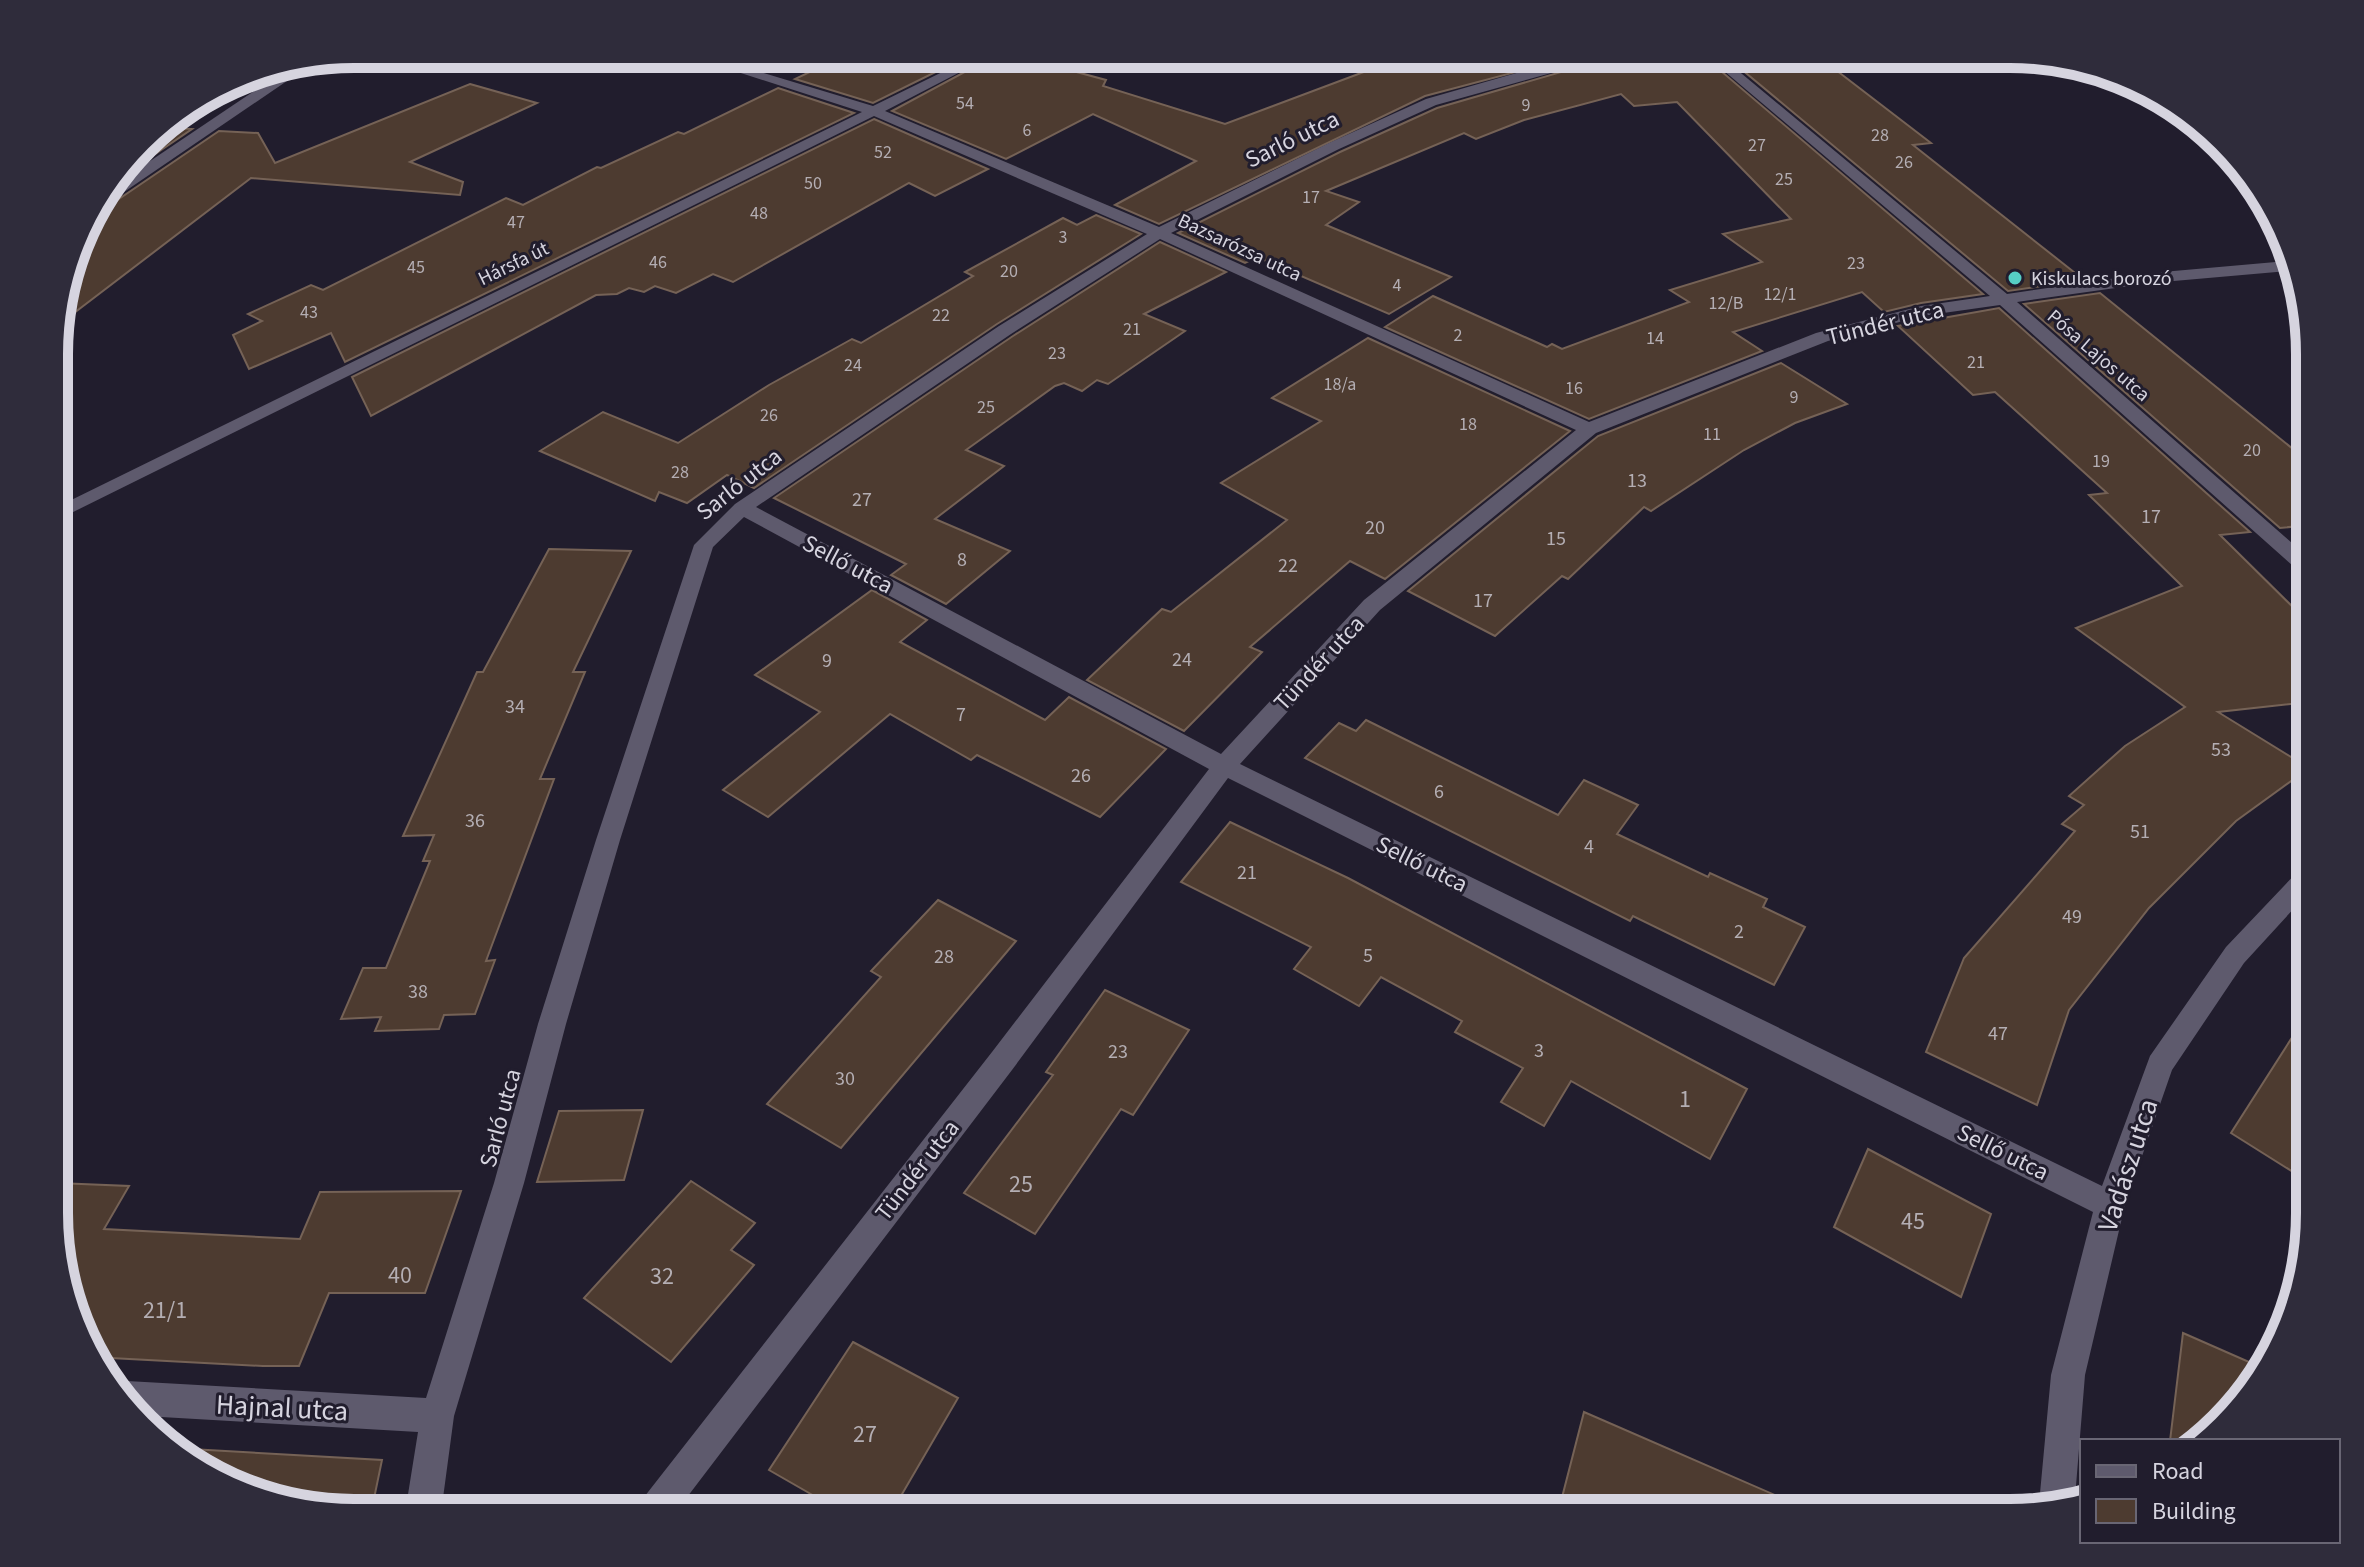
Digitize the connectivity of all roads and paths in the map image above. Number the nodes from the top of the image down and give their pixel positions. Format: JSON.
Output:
{"nodes":[{"id":1,"x":734,"y":68,"type":"edge"},
{"id":2,"x":960,"y":68,"type":"edge"},
{"id":3,"x":1553,"y":68,"type":"edge"},
{"id":4,"x":1727,"y":68,"type":"edge"},
{"id":5,"x":283,"y":77,"type":"edge"},
{"id":6,"x":871,"y":110,"type":"junction"},
{"id":7,"x":122,"y":187,"type":"edge"},
{"id":8,"x":1159,"y":233,"type":"junction"},
{"id":9,"x":2282,"y":267,"type":"edge"},
{"id":10,"x":2002,"y":298,"type":"junction"},
{"id":11,"x":1589,"y":429,"type":"junction"},
{"id":12,"x":742,"y":508,"type":"junction"},
{"id":13,"x":68,"y":509,"type":"edge"},
{"id":14,"x":2295,"y":557,"type":"edge"},
{"id":15,"x":1224,"y":766,"type":"junction"},
{"id":16,"x":2296,"y":890,"type":"edge"},
{"id":17,"x":2110,"y":1205,"type":"junction"},
{"id":18,"x":136,"y":1399,"type":"edge"},
{"id":19,"x":437,"y":1416,"type":"junction"},
{"id":20,"x":2058,"y":1495,"type":"edge"},
{"id":21,"x":425,"y":1499,"type":"edge"},
{"id":22,"x":664,"y":1499,"type":"edge"}],
"edges":[{"from":1,"to":6,"type":"street","name":"Bazsarózsa utca"},
{"from":2,"to":6,"type":"street","name":"Hársfa út"},
{"from":3,"to":8,"type":"street","name":"Sarló utca"},
{"from":4,"to":10,"type":"street","name":"Pósa Lajos utca"},
{"from":5,"to":7,"type":"street"},
{"from":6,"to":8,"type":"street","name":"Bazsarózsa utca"},
{"from":6,"to":13,"type":"street","name":"Hársfa út"},
{"from":8,"to":11,"type":"street","name":"Bazsarózsa utca"},
{"from":8,"to":12,"type":"street","name":"Sarló utca"},
{"from":9,"to":10,"type":"street","name":"Tündér utca"},
{"from":10,"to":11,"type":"street","name":"Tündér utca"},
{"from":10,"to":14,"type":"street","name":"Pósa Lajos utca"},
{"from":11,"to":15,"type":"street","name":"Tündér utca"},
{"from":12,"to":15,"type":"street","name":"Sellő utca"},
{"from":12,"to":19,"type":"street","name":"Sarló utca"},
{"from":15,"to":17,"type":"street","name":"Sellő utca"},
{"from":15,"to":22,"type":"street","name":"Tündér utca"},
{"from":16,"to":17,"type":"street","name":"Vadász utca"},
{"from":17,"to":20,"type":"street","name":"Vadász utca"},
{"from":18,"to":19,"type":"street","name":"Hajnal utca"},
{"from":19,"to":21,"type":"street","name":"Sarló utca"}]}
